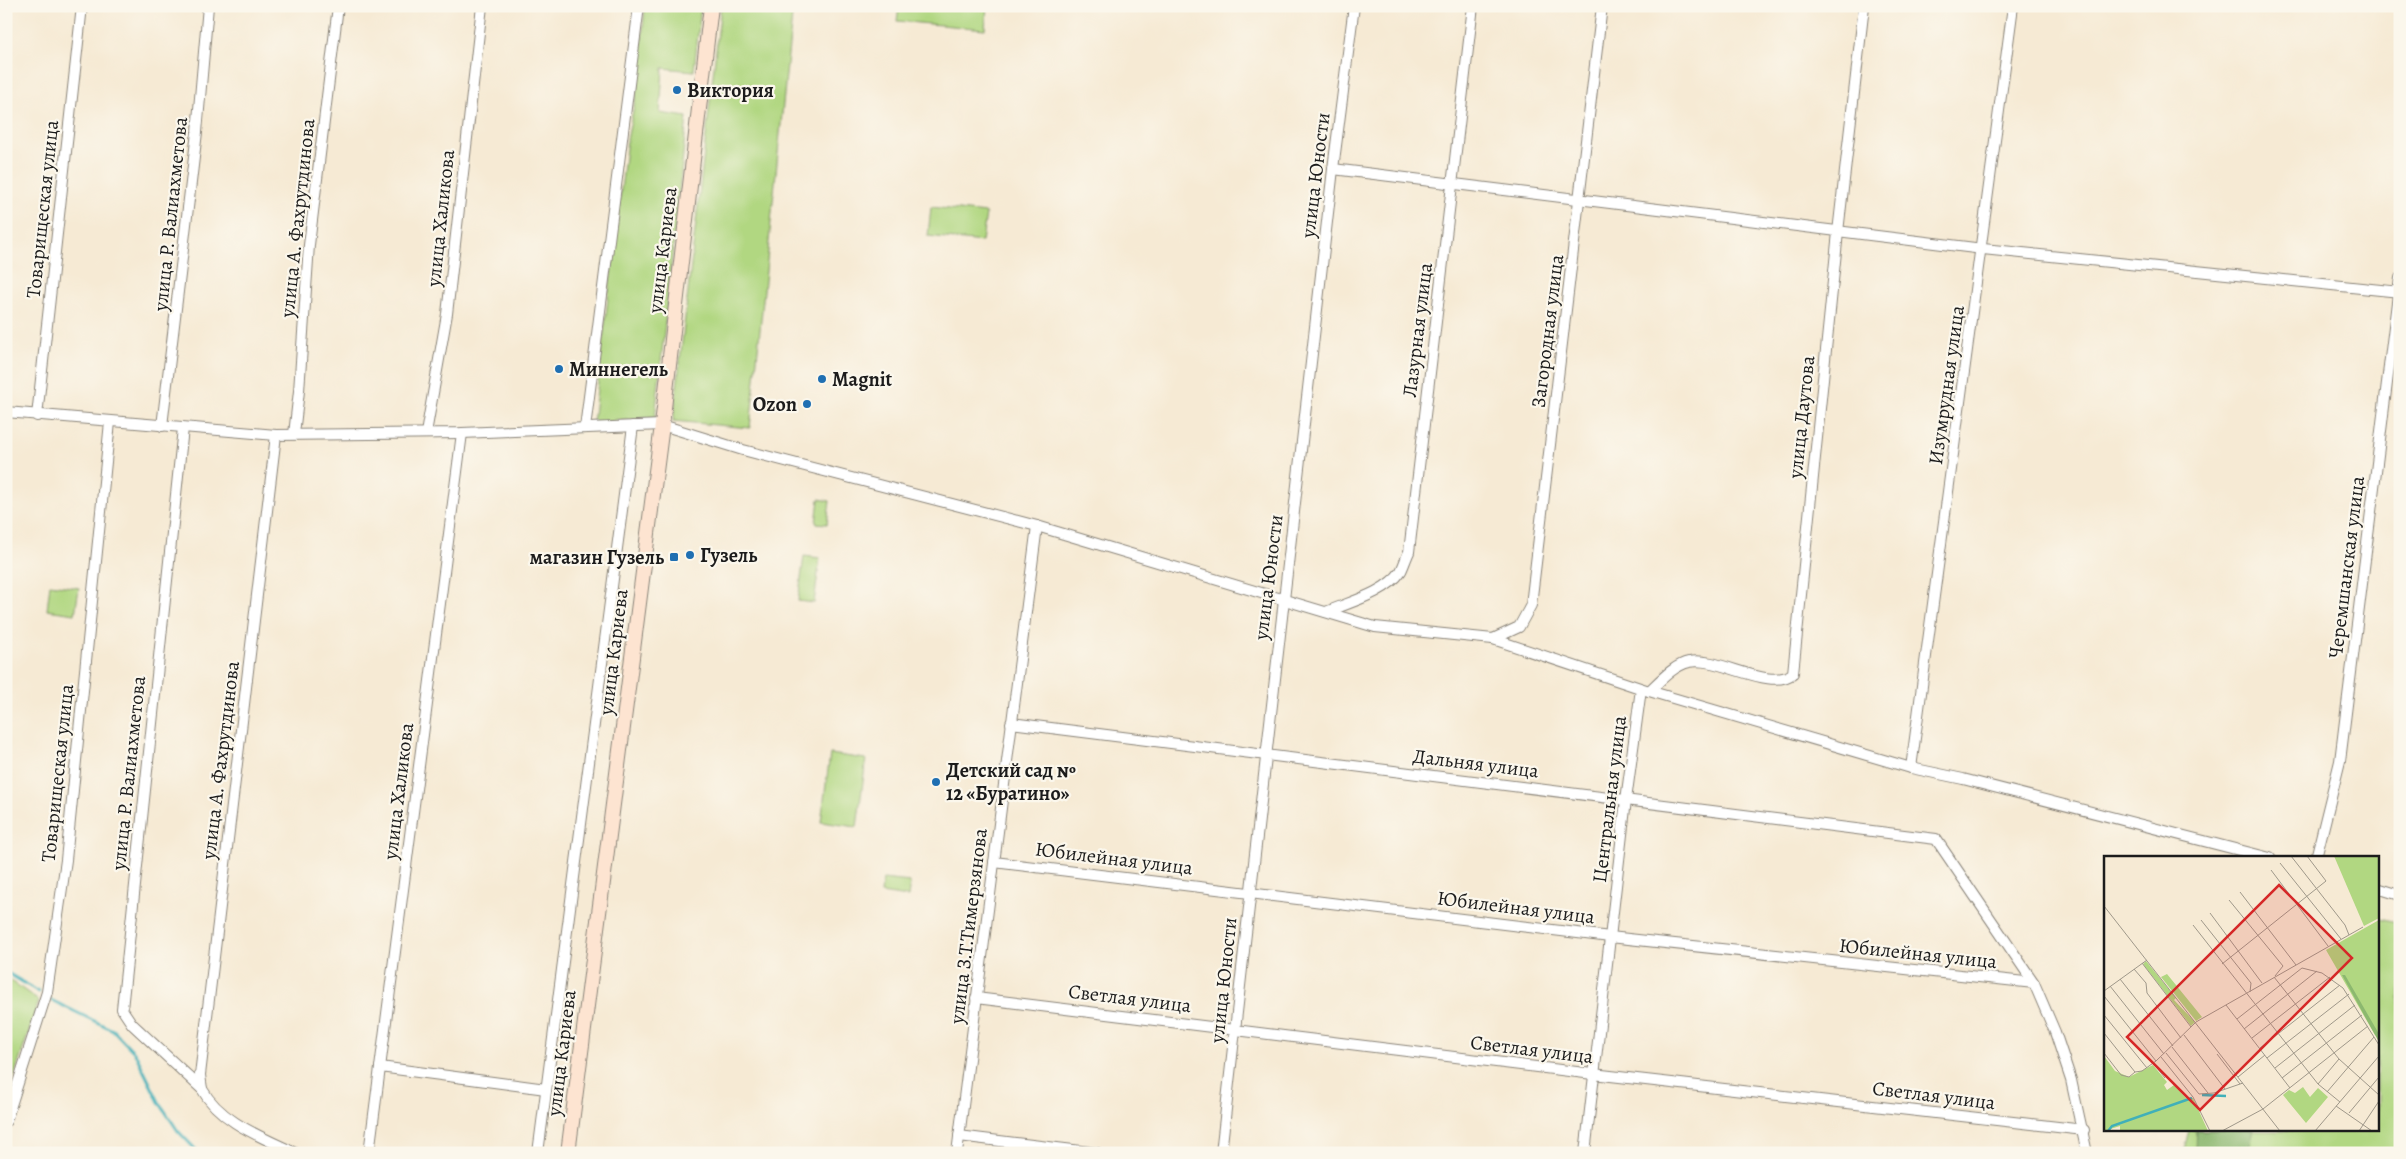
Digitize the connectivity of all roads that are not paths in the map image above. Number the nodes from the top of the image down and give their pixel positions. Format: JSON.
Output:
{"nodes":[{"id":1,"x":82,"y":6,"type":"edge"},
{"id":2,"x":208,"y":6,"type":"edge"},
{"id":3,"x":338,"y":6,"type":"edge"},
{"id":4,"x":482,"y":6,"type":"edge"},
{"id":5,"x":639,"y":6,"type":"edge"},
{"id":6,"x":711,"y":6,"type":"edge"},
{"id":7,"x":1354,"y":6,"type":"edge"},
{"id":8,"x":1473,"y":6,"type":"edge"},
{"id":9,"x":1602,"y":6,"type":"edge"},
{"id":10,"x":1864,"y":6,"type":"edge"},
{"id":11,"x":2013,"y":6,"type":"edge"},
{"id":12,"x":1333,"y":168,"type":"junction"},
{"id":13,"x":1452,"y":184,"type":"junction"},
{"id":14,"x":1580,"y":199,"type":"junction"},
{"id":15,"x":1838,"y":232,"type":"junction"},
{"id":16,"x":1982,"y":249,"type":"junction"},
{"id":17,"x":2400,"y":278,"type":"edge"},
{"id":18,"x":2399,"y":292,"type":"edge"},
{"id":19,"x":6,"y":412,"type":"edge"},
{"id":20,"x":37,"y":416,"type":"junction"},
{"id":21,"x":110,"y":422,"type":"junction"},
{"id":22,"x":662,"y":425,"type":"junction"},
{"id":23,"x":162,"y":426,"type":"junction"},
{"id":24,"x":633,"y":426,"type":"junction"},
{"id":25,"x":183,"y":428,"type":"junction"},
{"id":26,"x":585,"y":428,"type":"junction"},
{"id":27,"x":426,"y":433,"type":"junction"},
{"id":28,"x":462,"y":433,"type":"junction"},
{"id":29,"x":294,"y":434,"type":"junction"},
{"id":30,"x":276,"y":435,"type":"junction"},
{"id":31,"x":1037,"y":526,"type":"junction"},
{"id":32,"x":1284,"y":599,"type":"junction"},
{"id":33,"x":1326,"y":612,"type":"junction"},
{"id":34,"x":1493,"y":640,"type":"junction"},
{"id":35,"x":1645,"y":690,"type":"junction"},
{"id":36,"x":1012,"y":724,"type":"junction"},
{"id":37,"x":1265,"y":754,"type":"junction"},
{"id":38,"x":1911,"y":768,"type":"junction"},
{"id":39,"x":1626,"y":800,"type":"junction"},
{"id":40,"x":2262,"y":856,"type":"edge"},
{"id":41,"x":2316,"y":856,"type":"edge"},
{"id":42,"x":994,"y":862,"type":"junction"},
{"id":43,"x":2378,"y":888,"type":"edge"},
{"id":44,"x":1250,"y":892,"type":"junction"},
{"id":45,"x":2400,"y":894,"type":"edge"},
{"id":46,"x":1610,"y":937,"type":"junction"},
{"id":47,"x":2034,"y":983,"type":"junction"},
{"id":48,"x":976,"y":998,"type":"junction"},
{"id":49,"x":1235,"y":1028,"type":"junction"},
{"id":50,"x":380,"y":1067,"type":"junction"},
{"id":51,"x":1594,"y":1074,"type":"junction"},
{"id":52,"x":202,"y":1089,"type":"junction"},
{"id":53,"x":546,"y":1089,"type":"junction"},
{"id":54,"x":6,"y":1121,"type":"edge"},
{"id":55,"x":2084,"y":1130,"type":"junction"},
{"id":56,"x":959,"y":1136,"type":"junction"},
{"id":57,"x":295,"y":1153,"type":"edge"},
{"id":58,"x":369,"y":1153,"type":"edge"},
{"id":59,"x":538,"y":1153,"type":"edge"},
{"id":60,"x":568,"y":1153,"type":"edge"},
{"id":61,"x":956,"y":1153,"type":"edge"},
{"id":62,"x":1098,"y":1153,"type":"edge"},
{"id":63,"x":1221,"y":1153,"type":"edge"},
{"id":64,"x":1585,"y":1153,"type":"edge"},
{"id":65,"x":2087,"y":1153,"type":"edge"}],
"edges":[{"from":1,"to":20,"type":"street","name":"Товарищеская улица"},
{"from":2,"to":23,"type":"street","name":"улица Р. Валиахметова"},
{"from":3,"to":29,"type":"street","name":"улица А. Фахрутдинова"},
{"from":4,"to":27,"type":"street","name":"улица Халикова"},
{"from":5,"to":26,"type":"street"},
{"from":6,"to":22,"type":"main road","name":"улица Кариева"},
{"from":7,"to":12,"type":"street","name":"улица Юности"},
{"from":8,"to":13,"type":"street","name":"Лазурная улица"},
{"from":9,"to":14,"type":"street","name":"Загородная улица"},
{"from":10,"to":15,"type":"street","name":"улица Даутова"},
{"from":11,"to":16,"type":"street","name":"Изумрудная улица"},
{"from":12,"to":13,"type":"street"},
{"from":12,"to":32,"type":"street","name":"улица Юности"},
{"from":13,"to":14,"type":"street"},
{"from":13,"to":33,"type":"street","name":"Лазурная улица"},
{"from":14,"to":15,"type":"street"},
{"from":14,"to":34,"type":"street","name":"Загородная улица"},
{"from":15,"to":16,"type":"street"},
{"from":15,"to":35,"type":"street","name":"улица Даутова"},
{"from":16,"to":18,"type":"street"},
{"from":16,"to":38,"type":"street","name":"Изумрудная улица"},
{"from":17,"to":18,"type":"street","name":"Черемшанская улица"},
{"from":18,"to":41,"type":"street","name":"Черемшанская улица"},
{"from":19,"to":20,"type":"street"},
{"from":20,"to":21,"type":"street"},
{"from":21,"to":23,"type":"street"},
{"from":21,"to":54,"type":"street","name":"Товарищеская улица"},
{"from":22,"to":24,"type":"street"},
{"from":22,"to":31,"type":"street"},
{"from":22,"to":60,"type":"main road","name":"улица Кариева"},
{"from":23,"to":25,"type":"street"},
{"from":24,"to":26,"type":"street"},
{"from":24,"to":53,"type":"street"},
{"from":25,"to":30,"type":"street"},
{"from":25,"to":52,"type":"street","name":"улица Р. Валиахметова"},
{"from":26,"to":28,"type":"street"},
{"from":27,"to":28,"type":"street"},
{"from":27,"to":29,"type":"street"},
{"from":28,"to":50,"type":"street","name":"улица Халикова"},
{"from":29,"to":30,"type":"street"},
{"from":30,"to":52,"type":"street","name":"улица А. Фахрутдинова"},
{"from":31,"to":32,"type":"street"},
{"from":31,"to":36,"type":"street","name":"улица З.Т.Тимерзянова"},
{"from":32,"to":33,"type":"street"},
{"from":32,"to":37,"type":"street","name":"улица Юности"},
{"from":33,"to":34,"type":"street"},
{"from":34,"to":35,"type":"street"},
{"from":35,"to":38,"type":"street"},
{"from":35,"to":39,"type":"street","name":"Центральная улица"},
{"from":36,"to":37,"type":"street","name":"Дальняя улица"},
{"from":36,"to":42,"type":"street","name":"улица З.Т.Тимерзянова"},
{"from":37,"to":39,"type":"street","name":"Дальняя улица"},
{"from":37,"to":44,"type":"street","name":"улица Юности"},
{"from":38,"to":40,"type":"street"},
{"from":39,"to":46,"type":"street","name":"Центральная улица"},
{"from":39,"to":47,"type":"street","name":"Дальняя улица"},
{"from":42,"to":44,"type":"street","name":"Юбилейная улица"},
{"from":42,"to":48,"type":"street","name":"улица З.Т.Тимерзянова"},
{"from":43,"to":45,"type":"street"},
{"from":44,"to":46,"type":"street","name":"Юбилейная улица"},
{"from":44,"to":49,"type":"street","name":"улица Юности"},
{"from":46,"to":47,"type":"street","name":"Юбилейная улица"},
{"from":46,"to":51,"type":"street","name":"Центральная улица"},
{"from":47,"to":55,"type":"street"},
{"from":48,"to":49,"type":"street","name":"Светлая улица"},
{"from":48,"to":56,"type":"street","name":"улица З.Т.Тимерзянова"},
{"from":49,"to":51,"type":"street","name":"Светлая улица"},
{"from":49,"to":63,"type":"street","name":"улица Юности"},
{"from":50,"to":53,"type":"street"},
{"from":50,"to":58,"type":"street","name":"улица Халикова"},
{"from":51,"to":55,"type":"street","name":"Светлая улица"},
{"from":51,"to":64,"type":"street","name":"Центральная улица"},
{"from":52,"to":57,"type":"street","name":"улица Р. Валиахметова"},
{"from":53,"to":59,"type":"street"},
{"from":55,"to":65,"type":"street"},
{"from":56,"to":61,"type":"street","name":"улица З.Т.Тимерзянова"},
{"from":56,"to":62,"type":"street"}]}
